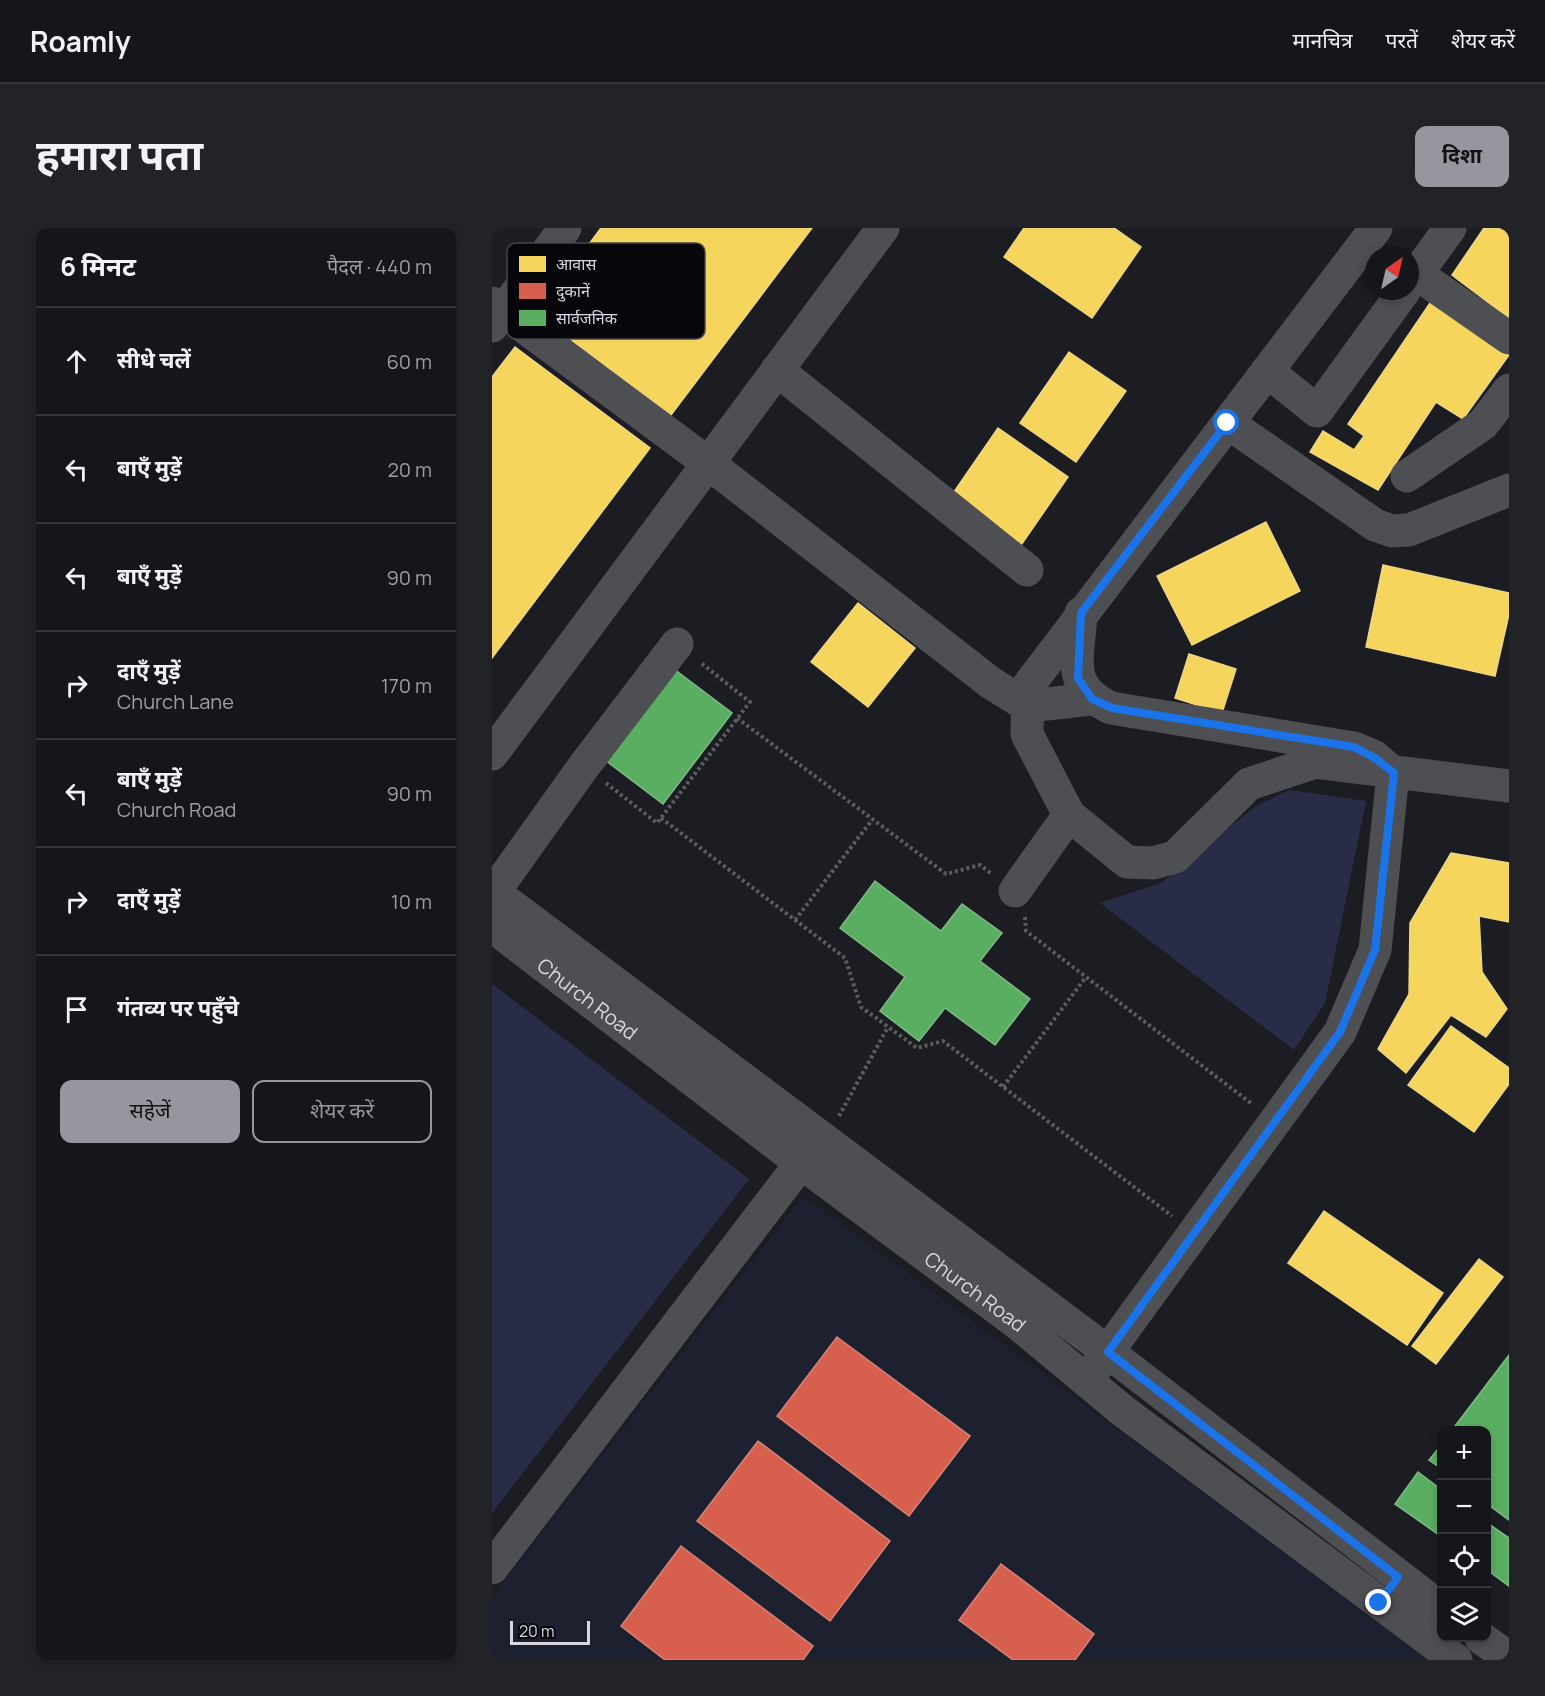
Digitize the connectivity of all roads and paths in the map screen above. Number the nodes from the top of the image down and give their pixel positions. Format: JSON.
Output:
{"nodes":[{"id":1,"x":565,"y":228,"type":"edge"},
{"id":2,"x":883,"y":228,"type":"edge"},
{"id":3,"x":1376,"y":228,"type":"edge"},
{"id":4,"x":1450,"y":228,"type":"edge"},
{"id":5,"x":553,"y":243,"type":"edge"},
{"id":6,"x":1419,"y":271,"type":"edge"},
{"id":7,"x":1419,"y":288,"type":"edge"},
{"id":8,"x":507,"y":299,"type":"edge"},
{"id":9,"x":1398,"y":300,"type":"edge"},
{"id":10,"x":496,"y":313,"type":"edge"},
{"id":11,"x":1509,"y":338,"type":"edge"},
{"id":12,"x":533,"y":339,"type":"edge"},
{"id":13,"x":777,"y":370,"type":"junction"},
{"id":14,"x":1267,"y":371,"type":"junction"},
{"id":15,"x":1509,"y":390,"type":"edge"},
{"id":16,"x":1227,"y":423,"type":"junction"},
{"id":17,"x":708,"y":463,"type":"junction"},
{"id":18,"x":1407,"y":476,"type":"dead end"},
{"id":19,"x":1509,"y":490,"type":"edge"},
{"id":20,"x":1027,"y":570,"type":"dead end"},
{"id":21,"x":1081,"y":613,"type":"junction"},
{"id":22,"x":677,"y":644,"type":"joint"},
{"id":23,"x":1092,"y":699,"type":"junction"},
{"id":24,"x":1028,"y":706,"type":"junction"},
{"id":25,"x":492,"y":754,"type":"edge"},
{"id":26,"x":584,"y":766,"type":"junction"},
{"id":27,"x":1394,"y":773,"type":"junction"},
{"id":28,"x":1509,"y":786,"type":"edge"},
{"id":29,"x":1069,"y":815,"type":"junction"},
{"id":30,"x":661,"y":818,"type":"junction"},
{"id":31,"x":872,"y":820,"type":"dead end"},
{"id":32,"x":1015,"y":891,"type":"dead end"},
{"id":33,"x":497,"y":909,"type":"edge"},
{"id":34,"x":795,"y":920,"type":"junction"},
{"id":35,"x":1086,"y":977,"type":"dead end"},
{"id":36,"x":888,"y":1027,"type":"junction"},
{"id":37,"x":1003,"y":1087,"type":"junction"},
{"id":38,"x":826,"y":1140,"type":"junction"},
{"id":39,"x":801,"y":1163,"type":"junction"},
{"id":40,"x":1194,"y":1233,"type":"junction"},
{"id":41,"x":1108,"y":1352,"type":"junction"},
{"id":42,"x":1086,"y":1380,"type":"junction"},
{"id":43,"x":492,"y":1568,"type":"edge"},
{"id":44,"x":1398,"y":1577,"type":"junction"},
{"id":45,"x":1379,"y":1603,"type":"junction"},
{"id":46,"x":1437,"y":1605,"type":"edge"},
{"id":47,"x":1486,"y":1642,"type":"edge"},
{"id":48,"x":1509,"y":1659,"type":"edge"},
{"id":49,"x":1456,"y":1660,"type":"edge"}],
"edges":[{"from":1,"to":5,"type":"street"},
{"from":2,"to":13,"type":"street"},
{"from":3,"to":14,"type":"street"},
{"from":4,"to":6,"type":"street"},
{"from":7,"to":11,"type":"street"},
{"from":8,"to":10,"type":"street"},
{"from":9,"to":14,"type":"street"},
{"from":12,"to":17,"type":"street"},
{"from":13,"to":17,"type":"street"},
{"from":13,"to":20,"type":"street"},
{"from":14,"to":16,"type":"street"},
{"from":15,"to":18,"type":"street"},
{"from":16,"to":19,"type":"street"},
{"from":16,"to":21,"type":"street"},
{"from":17,"to":24,"type":"street"},
{"from":17,"to":25,"type":"street"},
{"from":21,"to":23,"type":"street"},
{"from":21,"to":24,"type":"street"},
{"from":22,"to":26,"type":"street"},
{"from":22,"to":30,"type":"path"},
{"from":23,"to":24,"type":"street"},
{"from":23,"to":27,"type":"street"},
{"from":24,"to":29,"type":"street"},
{"from":26,"to":30,"type":"path"},
{"from":26,"to":33,"type":"street"},
{"from":27,"to":28,"type":"street"},
{"from":27,"to":29,"type":"street"},
{"from":27,"to":40,"type":"street"},
{"from":29,"to":32,"type":"street"},
{"from":30,"to":34,"type":"path"},
{"from":31,"to":34,"type":"path"},
{"from":33,"to":38,"type":"street","name":"Church Road"},
{"from":33,"to":39,"type":"street","name":"Church Road"},
{"from":34,"to":36,"type":"path"},
{"from":35,"to":37,"type":"path"},
{"from":36,"to":37,"type":"path"},
{"from":36,"to":38,"type":"path"},
{"from":37,"to":40,"type":"path"},
{"from":38,"to":39,"type":"street"},
{"from":38,"to":41,"type":"street","name":"Church Road"},
{"from":39,"to":42,"type":"street","name":"Church Road"},
{"from":39,"to":43,"type":"street"},
{"from":40,"to":41,"type":"street"},
{"from":41,"to":42,"type":"street"},
{"from":41,"to":44,"type":"street","name":"Church Road"},
{"from":42,"to":45,"type":"street","name":"Church Road"},
{"from":44,"to":45,"type":"street"},
{"from":44,"to":46,"type":"street","name":"Church Road"},
{"from":45,"to":49,"type":"street","name":"Church Road"},
{"from":47,"to":48,"type":"street"}]}
